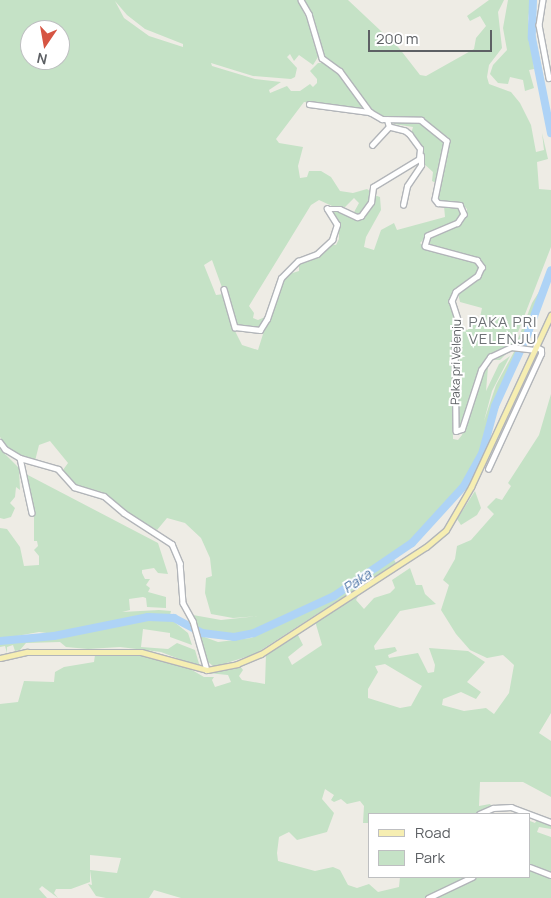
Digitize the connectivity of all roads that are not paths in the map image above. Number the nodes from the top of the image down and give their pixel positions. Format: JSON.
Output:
{"nodes":[{"id":1,"x":301,"y":0,"type":"edge"},
{"id":2,"x":544,"y":0,"type":"edge"},
{"id":3,"x":549,"y":78,"type":"dead end"},
{"id":4,"x":308,"y":104,"type":"dead end"},
{"id":5,"x":370,"y":112,"type":"junction"},
{"id":6,"x":388,"y":120,"type":"junction"},
{"id":7,"x":389,"y":127,"type":"junction"},
{"id":8,"x":372,"y":145,"type":"dead end"},
{"id":9,"x":420,"y":155,"type":"junction"},
{"id":10,"x":403,"y":205,"type":"dead end"},
{"id":11,"x":224,"y":290,"type":"dead end"},
{"id":12,"x":551,"y":315,"type":"edge"},
{"id":13,"x":535,"y":348,"type":"junction"},
{"id":14,"x":0,"y":442,"type":"edge"},
{"id":15,"x":20,"y":458,"type":"junction"},
{"id":16,"x":488,"y":469,"type":"dead end"},
{"id":17,"x":32,"y":513,"type":"dead end"},
{"id":18,"x":0,"y":658,"type":"edge"},
{"id":19,"x":207,"y":670,"type":"junction"},
{"id":20,"x":481,"y":813,"type":"edge"},
{"id":21,"x":527,"y":813,"type":"edge"},
{"id":22,"x":531,"y":814,"type":"edge"},
{"id":23,"x":551,"y":822,"type":"edge"},
{"id":24,"x":531,"y":868,"type":"edge"},
{"id":25,"x":551,"y":875,"type":"edge"},
{"id":26,"x":470,"y":878,"type":"edge"},
{"id":27,"x":428,"y":898,"type":"edge"}],
"edges":[{"from":1,"to":5,"type":"street","name":"Paka pri Velenju"},
{"from":2,"to":3,"type":"street"},
{"from":4,"to":5,"type":"street"},
{"from":5,"to":6,"type":"street","name":"Paka pri Velenju"},
{"from":6,"to":7,"type":"street"},
{"from":6,"to":13,"type":"street","name":"Paka pri Velenju"},
{"from":7,"to":8,"type":"street"},
{"from":7,"to":9,"type":"street"},
{"from":9,"to":10,"type":"street"},
{"from":9,"to":11,"type":"street"},
{"from":12,"to":13,"type":"main road"},
{"from":13,"to":16,"type":"street"},
{"from":13,"to":19,"type":"main road"},
{"from":14,"to":15,"type":"street"},
{"from":15,"to":17,"type":"street"},
{"from":15,"to":19,"type":"street"},
{"from":18,"to":19,"type":"main road"},
{"from":20,"to":21,"type":"street"},
{"from":22,"to":23,"type":"street"},
{"from":24,"to":25,"type":"street"},
{"from":26,"to":27,"type":"street"}]}
